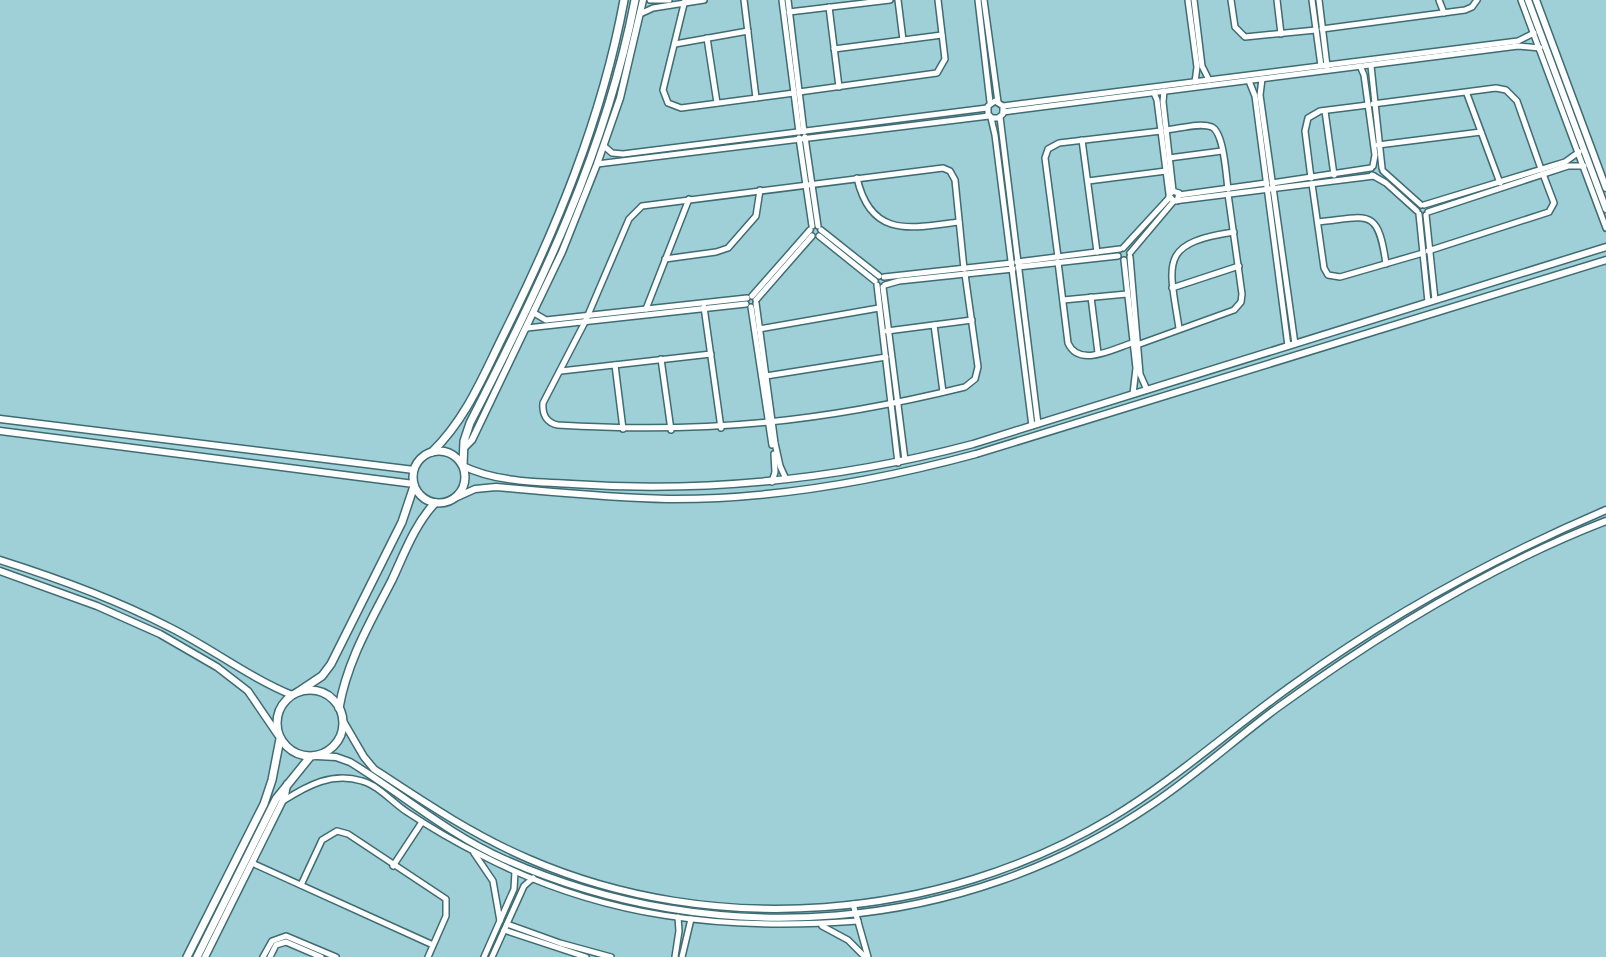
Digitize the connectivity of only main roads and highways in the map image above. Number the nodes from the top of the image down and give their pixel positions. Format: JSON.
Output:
{"nodes":[{"id":1,"x":624,"y":0,"type":"edge"},
{"id":2,"x":635,"y":0,"type":"edge"},
{"id":3,"x":432,"y":452,"type":"junction"},
{"id":4,"x":463,"y":466,"type":"junction"},
{"id":5,"x":414,"y":485,"type":"junction"},
{"id":6,"x":435,"y":503,"type":"junction"},
{"id":7,"x":343,"y":688,"type":"junction"},
{"id":8,"x":295,"y":693,"type":"junction"},
{"id":9,"x":339,"y":708,"type":"junction"},
{"id":10,"x":350,"y":732,"type":"road end"},
{"id":11,"x":279,"y":737,"type":"junction"},
{"id":12,"x":313,"y":756,"type":"junction"},
{"id":13,"x":271,"y":785,"type":"junction"},
{"id":14,"x":281,"y":791,"type":"junction"},
{"id":15,"x":187,"y":957,"type":"edge"},
{"id":16,"x":197,"y":957,"type":"edge"}],
"edges":[{"from":1,"to":3,"type":"main road"},
{"from":2,"to":4,"type":"main road"},
{"from":3,"to":4,"type":"main road"},
{"from":3,"to":5,"type":"main road"},
{"from":4,"to":6,"type":"main road"},
{"from":5,"to":6,"type":"main road"},
{"from":5,"to":8,"type":"main road"},
{"from":6,"to":7,"type":"main road"},
{"from":7,"to":9,"type":"main road"},
{"from":7,"to":10,"type":"main road"},
{"from":8,"to":9,"type":"main road"},
{"from":8,"to":11,"type":"main road"},
{"from":9,"to":12,"type":"main road"},
{"from":11,"to":12,"type":"main road"},
{"from":11,"to":13,"type":"main road"},
{"from":12,"to":14,"type":"main road"},
{"from":13,"to":14,"type":"main road"},
{"from":13,"to":15,"type":"main road"},
{"from":14,"to":16,"type":"main road"}]}
